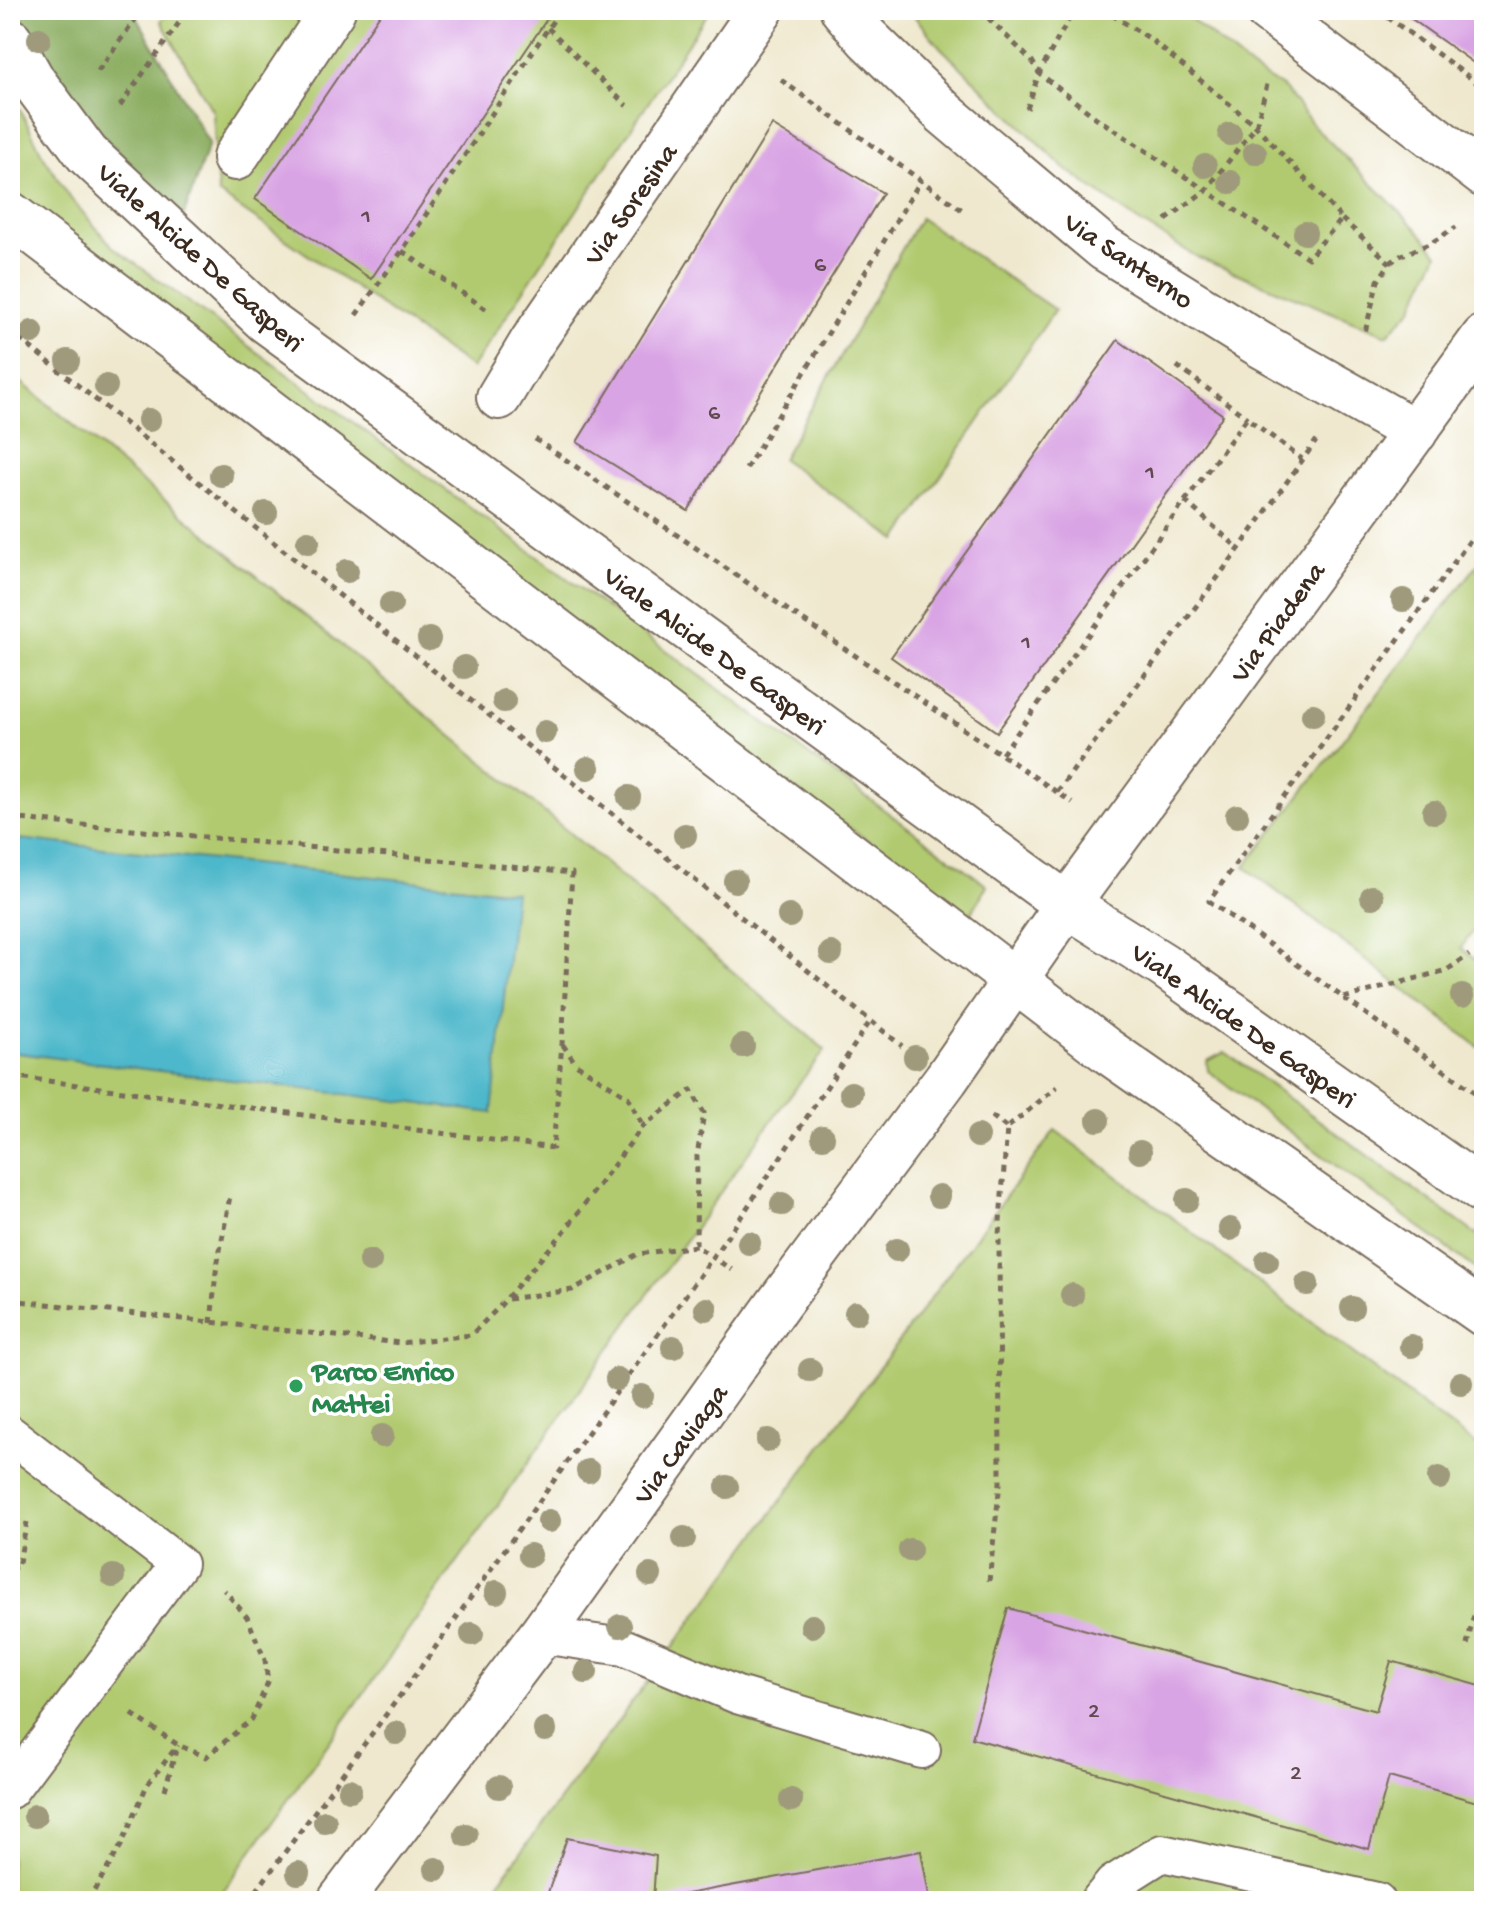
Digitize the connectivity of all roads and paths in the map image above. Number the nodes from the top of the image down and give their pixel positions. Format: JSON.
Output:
{"nodes":[{"id":1,"x":142,"y":10,"type":"edge"},
{"id":2,"x":188,"y":10,"type":"edge"},
{"id":3,"x":333,"y":10,"type":"edge"},
{"id":4,"x":560,"y":10,"type":"edge"},
{"id":5,"x":761,"y":10,"type":"edge"},
{"id":6,"x":843,"y":10,"type":"edge"},
{"id":7,"x":980,"y":10,"type":"edge"},
{"id":8,"x":1074,"y":10,"type":"edge"},
{"id":9,"x":1104,"y":10,"type":"edge"},
{"id":10,"x":1378,"y":10,"type":"edge"},
{"id":11,"x":1276,"y":16,"type":"edge"},
{"id":12,"x":548,"y":28,"type":"junction"},
{"id":13,"x":10,"y":40,"type":"edge"},
{"id":14,"x":1039,"y":73,"type":"junction"},
{"id":15,"x":89,"y":83,"type":"dead end"},
{"id":16,"x":1483,"y":84,"type":"edge"},
{"id":17,"x":117,"y":110,"type":"dead end"},
{"id":18,"x":1256,"y":126,"type":"junction"},
{"id":19,"x":668,"y":147,"type":"junction"},
{"id":20,"x":235,"y":158,"type":"dead end"},
{"id":21,"x":1005,"y":166,"type":"junction"},
{"id":22,"x":1484,"y":175,"type":"edge"},
{"id":23,"x":921,"y":180,"type":"dead end"},
{"id":24,"x":1206,"y":190,"type":"junction"},
{"id":25,"x":10,"y":214,"type":"edge"},
{"id":26,"x":1342,"y":219,"type":"junction"},
{"id":27,"x":1457,"y":226,"type":"dead end"},
{"id":28,"x":1390,"y":263,"type":"junction"},
{"id":29,"x":355,"y":317,"type":"dead end"},
{"id":30,"x":10,"y":331,"type":"edge"},
{"id":31,"x":1483,"y":340,"type":"edge"},
{"id":32,"x":1351,"y":395,"type":"junction"},
{"id":33,"x":511,"y":414,"type":"joint"},
{"id":34,"x":1415,"y":432,"type":"junction"},
{"id":35,"x":1302,"y":459,"type":"junction"},
{"id":36,"x":746,"y":469,"type":"dead end"},
{"id":37,"x":1185,"y":501,"type":"junction"},
{"id":38,"x":1484,"y":521,"type":"edge"},
{"id":39,"x":1239,"y":549,"type":"junction"},
{"id":40,"x":1002,"y":754,"type":"junction"},
{"id":41,"x":1057,"y":792,"type":"junction"},
{"id":42,"x":1080,"y":808,"type":"dead end"},
{"id":43,"x":10,"y":818,"type":"edge"},
{"id":44,"x":1067,"y":905,"type":"junction"},
{"id":45,"x":1469,"y":955,"type":"dead end"},
{"id":46,"x":1015,"y":982,"type":"junction"},
{"id":47,"x":1343,"y":998,"type":"junction"},
{"id":48,"x":871,"y":1020,"type":"junction"},
{"id":49,"x":897,"y":1042,"type":"dead end"},
{"id":50,"x":562,"y":1044,"type":"junction"},
{"id":51,"x":1106,"y":1050,"type":"junction"},
{"id":52,"x":10,"y":1076,"type":"edge"},
{"id":53,"x":1484,"y":1099,"type":"edge"},
{"id":54,"x":643,"y":1126,"type":"junction"},
{"id":55,"x":1484,"y":1192,"type":"edge"},
{"id":56,"x":230,"y":1196,"type":"dead end"},
{"id":57,"x":696,"y":1246,"type":"junction"},
{"id":58,"x":712,"y":1257,"type":"junction"},
{"id":59,"x":507,"y":1299,"type":"junction"},
{"id":60,"x":10,"y":1300,"type":"edge"},
{"id":61,"x":779,"y":1303,"type":"junction"},
{"id":62,"x":1484,"y":1314,"type":"edge"},
{"id":63,"x":211,"y":1323,"type":"junction"},
{"id":64,"x":10,"y":1434,"type":"edge"},
{"id":65,"x":179,"y":1564,"type":"junction"},
{"id":66,"x":1484,"y":1571,"type":"edge"},
{"id":67,"x":989,"y":1581,"type":"dead end"},
{"id":68,"x":541,"y":1635,"type":"junction"},
{"id":69,"x":1467,"y":1645,"type":"dead end"},
{"id":70,"x":178,"y":1745,"type":"junction"},
{"id":71,"x":922,"y":1750,"type":"dead end"},
{"id":72,"x":10,"y":1790,"type":"edge"},
{"id":73,"x":165,"y":1790,"type":"dead end"},
{"id":74,"x":88,"y":1901,"type":"edge"},
{"id":75,"x":249,"y":1901,"type":"edge"},
{"id":76,"x":340,"y":1901,"type":"edge"},
{"id":77,"x":1099,"y":1901,"type":"edge"},
{"id":78,"x":1377,"y":1901,"type":"edge"}],
"edges":[{"from":1,"to":15,"type":"path"},
{"from":2,"to":17,"type":"path"},
{"from":3,"to":20,"type":"street"},
{"from":4,"to":12,"type":"path"},
{"from":5,"to":19,"type":"street","name":"Via Soresina"},
{"from":6,"to":21,"type":"street","name":"Via Santerno"},
{"from":7,"to":14,"type":"path"},
{"from":8,"to":14,"type":"path"},
{"from":9,"to":18,"type":"path"},
{"from":10,"to":16,"type":"path"},
{"from":11,"to":18,"type":"path"},
{"from":11,"to":22,"type":"street"},
{"from":12,"to":19,"type":"path"},
{"from":12,"to":29,"type":"path"},
{"from":13,"to":44,"type":"street","name":"Viale Alcide De Gasperi"},
{"from":14,"to":21,"type":"path"},
{"from":14,"to":24,"type":"path"},
{"from":18,"to":24,"type":"path"},
{"from":18,"to":26,"type":"path"},
{"from":19,"to":33,"type":"street","name":"Via Soresina"},
{"from":21,"to":32,"type":"street","name":"Via Santerno"},
{"from":23,"to":36,"type":"path"},
{"from":24,"to":26,"type":"path"},
{"from":25,"to":46,"type":"street"},
{"from":26,"to":28,"type":"path"},
{"from":27,"to":28,"type":"path"},
{"from":28,"to":32,"type":"path"},
{"from":30,"to":48,"type":"path"},
{"from":31,"to":34,"type":"street","name":"Via Piadena"},
{"from":32,"to":34,"type":"street","name":"Via Santerno"},
{"from":32,"to":35,"type":"path"},
{"from":33,"to":40,"type":"path"},
{"from":34,"to":44,"type":"street","name":"Via Piadena"},
{"from":35,"to":37,"type":"path"},
{"from":35,"to":39,"type":"path"},
{"from":37,"to":39,"type":"path"},
{"from":37,"to":40,"type":"path"},
{"from":38,"to":47,"type":"path"},
{"from":39,"to":41,"type":"path"},
{"from":40,"to":41,"type":"path"},
{"from":41,"to":42,"type":"path"},
{"from":43,"to":50,"type":"path"},
{"from":44,"to":46,"type":"street","name":"Via Piadena"},
{"from":44,"to":55,"type":"street","name":"Viale Alcide De Gasperi"},
{"from":45,"to":47,"type":"path"},
{"from":46,"to":51,"type":"street"},
{"from":46,"to":61,"type":"street","name":"Via Caviaga"},
{"from":47,"to":53,"type":"path"},
{"from":48,"to":49,"type":"path"},
{"from":48,"to":58,"type":"path"},
{"from":50,"to":52,"type":"path"},
{"from":50,"to":54,"type":"path"},
{"from":51,"to":62,"type":"street"},
{"from":51,"to":67,"type":"path"},
{"from":54,"to":57,"type":"path"},
{"from":54,"to":59,"type":"path"},
{"from":56,"to":63,"type":"path"},
{"from":57,"to":58,"type":"path"},
{"from":57,"to":59,"type":"path"},
{"from":58,"to":61,"type":"path"},
{"from":58,"to":75,"type":"path"},
{"from":59,"to":63,"type":"path"},
{"from":60,"to":63,"type":"path"},
{"from":61,"to":68,"type":"street","name":"Via Caviaga"},
{"from":64,"to":65,"type":"lane"},
{"from":65,"to":70,"type":"path"},
{"from":65,"to":72,"type":"lane"},
{"from":66,"to":69,"type":"path"},
{"from":68,"to":71,"type":"lane"},
{"from":68,"to":76,"type":"street","name":"Via Caviaga"},
{"from":70,"to":73,"type":"path"},
{"from":70,"to":74,"type":"path"},
{"from":77,"to":78,"type":"lane"}]}
